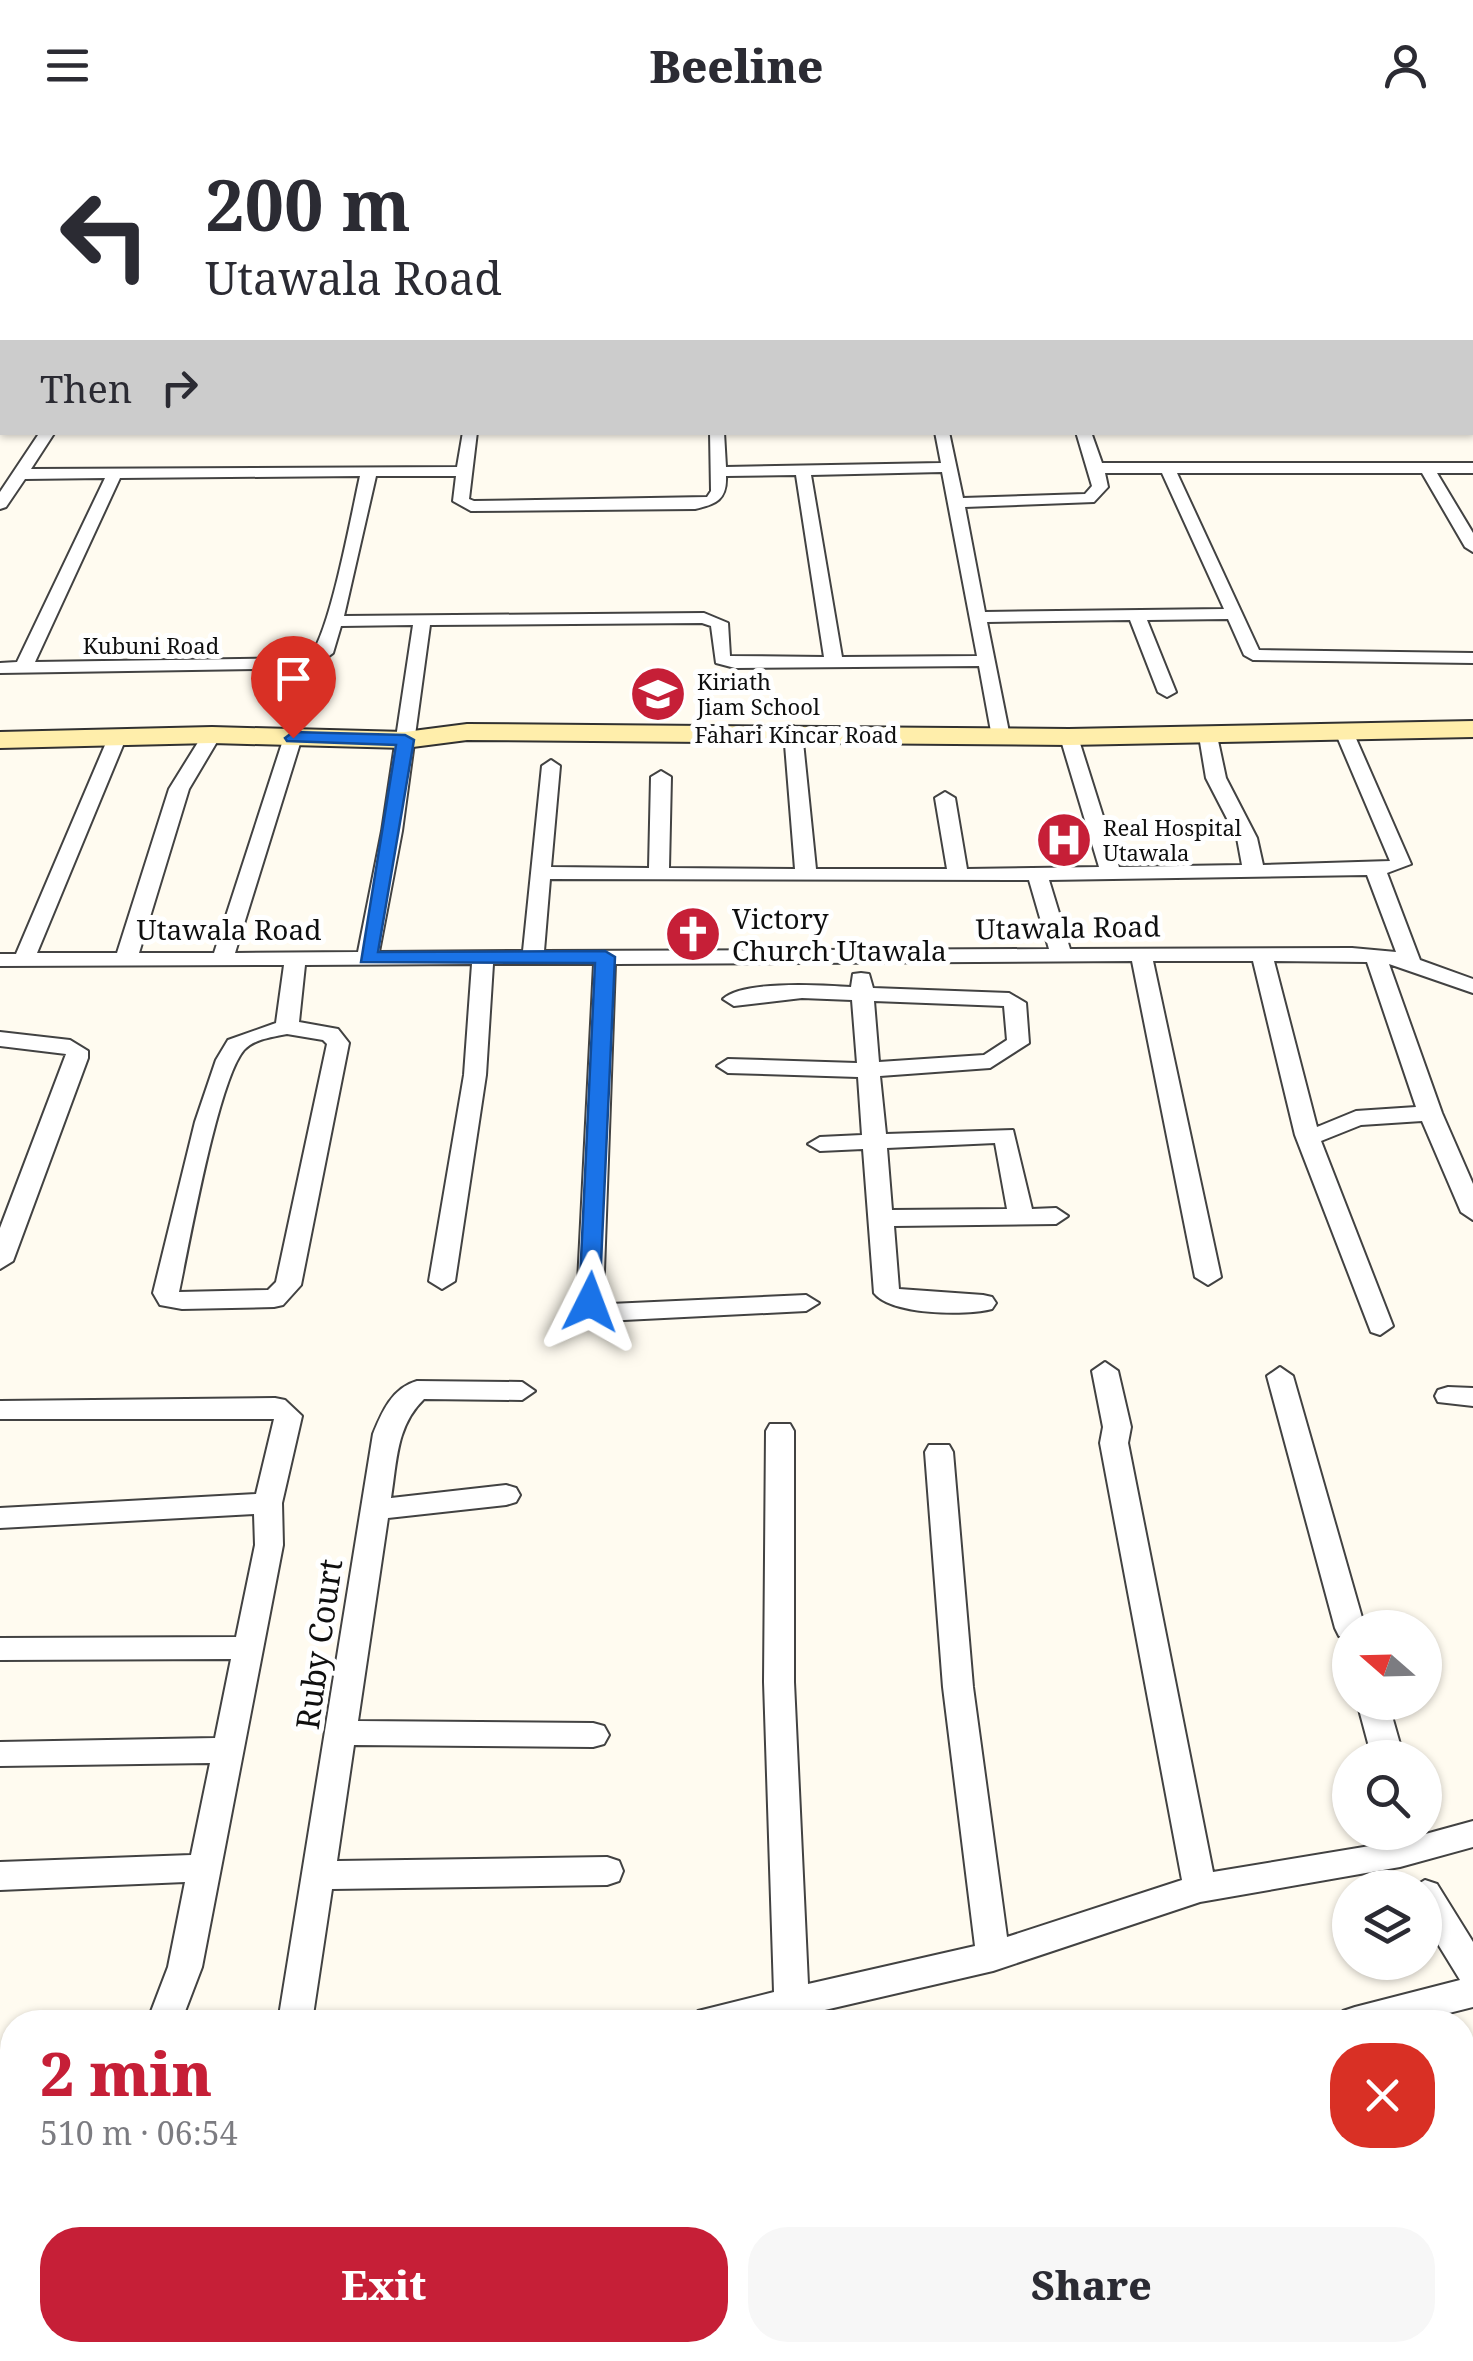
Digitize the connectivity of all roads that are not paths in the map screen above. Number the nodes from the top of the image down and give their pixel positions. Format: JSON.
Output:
{"nodes":[{"id":1,"x":46,"y":435,"type":"edge"},
{"id":2,"x":470,"y":435,"type":"edge"},
{"id":3,"x":717,"y":435,"type":"edge"},
{"id":4,"x":943,"y":435,"type":"edge"},
{"id":5,"x":1084,"y":435,"type":"edge"},
{"id":6,"x":949,"y":467,"type":"junction"},
{"id":7,"x":1096,"y":468,"type":"junction"},
{"id":8,"x":1427,"y":468,"type":"junction"},
{"id":9,"x":1473,"y":468,"type":"edge"},
{"id":10,"x":1168,"y":470,"type":"junction"},
{"id":11,"x":464,"y":471,"type":"junction"},
{"id":12,"x":803,"y":471,"type":"junction"},
{"id":13,"x":369,"y":472,"type":"junction"},
{"id":14,"x":719,"y":472,"type":"junction"},
{"id":15,"x":23,"y":474,"type":"junction"},
{"id":16,"x":114,"y":474,"type":"junction"},
{"id":17,"x":958,"y":503,"type":"junction"},
{"id":18,"x":0,"y":504,"type":"edge"},
{"id":19,"x":1473,"y":547,"type":"edge"},
{"id":20,"x":1232,"y":614,"type":"junction"},
{"id":21,"x":1136,"y":615,"type":"junction"},
{"id":22,"x":977,"y":616,"type":"junction"},
{"id":23,"x":422,"y":620,"type":"junction"},
{"id":24,"x":334,"y":621,"type":"junction"},
{"id":25,"x":1473,"y":658,"type":"edge"},
{"id":26,"x":988,"y":661,"type":"junction"},
{"id":27,"x":834,"y":663,"type":"junction"},
{"id":28,"x":0,"y":668,"type":"edge"},
{"id":29,"x":23,"y":669,"type":"junction"},
{"id":30,"x":1167,"y":692,"type":"dead end"},
{"id":31,"x":793,"y":732,"type":"junction"},
{"id":32,"x":1470,"y":732,"type":"edge"},
{"id":33,"x":1345,"y":734,"type":"junction"},
{"id":34,"x":212,"y":735,"type":"junction"},
{"id":35,"x":1208,"y":736,"type":"junction"},
{"id":36,"x":1001,"y":737,"type":"junction"},
{"id":37,"x":1070,"y":737,"type":"junction"},
{"id":38,"x":117,"y":738,"type":"junction"},
{"id":39,"x":293,"y":738,"type":"junction"},
{"id":40,"x":0,"y":740,"type":"edge"},
{"id":41,"x":405,"y":740,"type":"junction"},
{"id":42,"x":551,"y":766,"type":"dead end"},
{"id":43,"x":661,"y":776,"type":"dead end"},
{"id":44,"x":944,"y":798,"type":"dead end"},
{"id":45,"x":1375,"y":870,"type":"junction"},
{"id":46,"x":1254,"y":872,"type":"junction"},
{"id":47,"x":541,"y":873,"type":"junction"},
{"id":48,"x":1037,"y":873,"type":"junction"},
{"id":49,"x":1112,"y":873,"type":"junction"},
{"id":50,"x":659,"y":874,"type":"junction"},
{"id":51,"x":806,"y":875,"type":"junction"},
{"id":52,"x":958,"y":875,"type":"junction"},
{"id":53,"x":532,"y":955,"type":"junction"},
{"id":54,"x":1142,"y":955,"type":"junction"},
{"id":55,"x":1375,"y":955,"type":"junction"},
{"id":56,"x":483,"y":956,"type":"junction"},
{"id":57,"x":1262,"y":956,"type":"junction"},
{"id":58,"x":605,"y":957,"type":"junction"},
{"id":59,"x":1062,"y":957,"type":"junction"},
{"id":60,"x":223,"y":958,"type":"junction"},
{"id":61,"x":368,"y":958,"type":"junction"},
{"id":62,"x":126,"y":959,"type":"junction"},
{"id":63,"x":0,"y":960,"type":"edge"},
{"id":64,"x":24,"y":960,"type":"junction"},
{"id":65,"x":858,"y":960,"type":"junction"},
{"id":66,"x":294,"y":961,"type":"junction"},
{"id":67,"x":1412,"y":964,"type":"junction"},
{"id":68,"x":1473,"y":986,"type":"edge"},
{"id":69,"x":864,"y":995,"type":"junction"},
{"id":70,"x":734,"y":1000,"type":"dead end"},
{"id":71,"x":287,"y":1027,"type":"junction"},
{"id":72,"x":0,"y":1039,"type":"edge"},
{"id":73,"x":728,"y":1066,"type":"dead end"},
{"id":74,"x":868,"y":1070,"type":"junction"},
{"id":75,"x":1430,"y":1113,"type":"junction"},
{"id":76,"x":1307,"y":1135,"type":"junction"},
{"id":77,"x":874,"y":1143,"type":"junction"},
{"id":78,"x":820,"y":1144,"type":"dead end"},
{"id":79,"x":1473,"y":1212,"type":"edge"},
{"id":80,"x":1021,"y":1216,"type":"junction"},
{"id":81,"x":1056,"y":1216,"type":"dead end"},
{"id":82,"x":882,"y":1218,"type":"junction"},
{"id":83,"x":0,"y":1261,"type":"edge"},
{"id":84,"x":1208,"y":1277,"type":"dead end"},
{"id":85,"x":442,"y":1280,"type":"dead end"},
{"id":86,"x":806,"y":1304,"type":"dead end"},
{"id":87,"x":983,"y":1304,"type":"dead end"},
{"id":88,"x":1380,"y":1326,"type":"dead end"},
{"id":89,"x":1105,"y":1371,"type":"dead end"},
{"id":90,"x":1280,"y":1376,"type":"dead end"},
{"id":91,"x":522,"y":1392,"type":"dead end"},
{"id":92,"x":0,"y":1410,"type":"edge"},
{"id":93,"x":780,"y":1431,"type":"dead end"},
{"id":94,"x":939,"y":1452,"type":"dead end"},
{"id":95,"x":506,"y":1495,"type":"dead end"},
{"id":96,"x":268,"y":1502,"type":"junction"},
{"id":97,"x":373,"y":1510,"type":"junction"},
{"id":98,"x":0,"y":1518,"type":"edge"},
{"id":99,"x":1345,"y":1610,"type":"edge"},
{"id":100,"x":247,"y":1648,"type":"junction"},
{"id":101,"x":0,"y":1649,"type":"edge"},
{"id":102,"x":340,"y":1734,"type":"junction"},
{"id":103,"x":593,"y":1735,"type":"dead end"},
{"id":104,"x":225,"y":1750,"type":"junction"},
{"id":105,"x":0,"y":1754,"type":"edge"},
{"id":106,"x":1473,"y":1834,"type":"edge"},
{"id":107,"x":1442,"y":1839,"type":"edge"},
{"id":108,"x":1385,"y":1850,"type":"edge"},
{"id":109,"x":202,"y":1868,"type":"junction"},
{"id":110,"x":607,"y":1871,"type":"dead end"},
{"id":111,"x":0,"y":1876,"type":"edge"},
{"id":112,"x":318,"y":1876,"type":"junction"},
{"id":113,"x":1200,"y":1888,"type":"junction"},
{"id":114,"x":1442,"y":1922,"type":"edge"},
{"id":115,"x":993,"y":1956,"type":"junction"},
{"id":116,"x":1473,"y":1972,"type":"edge"},
{"id":117,"x":1473,"y":1992,"type":"edge"},
{"id":118,"x":792,"y":2003,"type":"junction"},
{"id":119,"x":169,"y":2010,"type":"edge"},
{"id":120,"x":297,"y":2010,"type":"edge"},
{"id":121,"x":764,"y":2010,"type":"edge"},
{"id":122,"x":1402,"y":2010,"type":"edge"}],
"edges":[{"from":1,"to":15,"type":"street"},
{"from":2,"to":11,"type":"street"},
{"from":3,"to":14,"type":"street"},
{"from":4,"to":6,"type":"street"},
{"from":5,"to":7,"type":"street"},
{"from":6,"to":12,"type":"street"},
{"from":6,"to":17,"type":"street"},
{"from":7,"to":10,"type":"street"},
{"from":7,"to":17,"type":"street"},
{"from":8,"to":9,"type":"street"},
{"from":8,"to":10,"type":"street"},
{"from":8,"to":19,"type":"street"},
{"from":10,"to":20,"type":"street"},
{"from":11,"to":13,"type":"street"},
{"from":11,"to":14,"type":"street"},
{"from":12,"to":14,"type":"street"},
{"from":12,"to":27,"type":"street"},
{"from":13,"to":16,"type":"street"},
{"from":13,"to":24,"type":"street"},
{"from":15,"to":16,"type":"street"},
{"from":15,"to":18,"type":"street"},
{"from":16,"to":29,"type":"street"},
{"from":17,"to":22,"type":"street"},
{"from":20,"to":21,"type":"street"},
{"from":20,"to":25,"type":"street"},
{"from":21,"to":22,"type":"street"},
{"from":21,"to":30,"type":"street"},
{"from":22,"to":26,"type":"street"},
{"from":23,"to":24,"type":"street"},
{"from":23,"to":27,"type":"street"},
{"from":23,"to":41,"type":"street"},
{"from":24,"to":29,"type":"street","name":"Kubuni Road"},
{"from":26,"to":27,"type":"street"},
{"from":26,"to":36,"type":"street"},
{"from":28,"to":29,"type":"street","name":"Kubuni Road"},
{"from":31,"to":36,"type":"street","name":"Fahari Kincar Road"},
{"from":31,"to":41,"type":"street","name":"Fahari Kincar Road"},
{"from":31,"to":51,"type":"street"},
{"from":32,"to":33,"type":"street","name":"Fahari Kincar Road"},
{"from":33,"to":35,"type":"street","name":"Fahari Kincar Road"},
{"from":33,"to":45,"type":"street"},
{"from":34,"to":38,"type":"street","name":"Fahari Kincar Road"},
{"from":34,"to":39,"type":"street","name":"Fahari Kincar Road"},
{"from":34,"to":62,"type":"street"},
{"from":35,"to":37,"type":"street","name":"Fahari Kincar Road"},
{"from":35,"to":46,"type":"street"},
{"from":36,"to":37,"type":"street","name":"Fahari Kincar Road"},
{"from":37,"to":49,"type":"street"},
{"from":38,"to":40,"type":"street","name":"Fahari Kincar Road"},
{"from":38,"to":64,"type":"street"},
{"from":39,"to":41,"type":"street","name":"Fahari Kincar Road"},
{"from":39,"to":60,"type":"street"},
{"from":41,"to":61,"type":"street"},
{"from":42,"to":47,"type":"street"},
{"from":43,"to":50,"type":"street"},
{"from":44,"to":52,"type":"street"},
{"from":45,"to":46,"type":"street"},
{"from":45,"to":67,"type":"street"},
{"from":46,"to":49,"type":"street"},
{"from":47,"to":50,"type":"street"},
{"from":47,"to":53,"type":"street"},
{"from":48,"to":49,"type":"street"},
{"from":48,"to":52,"type":"street"},
{"from":48,"to":59,"type":"street"},
{"from":50,"to":51,"type":"street"},
{"from":51,"to":52,"type":"street"},
{"from":53,"to":56,"type":"street","name":"Utawala Road"},
{"from":53,"to":58,"type":"street","name":"Utawala Road"},
{"from":54,"to":57,"type":"street","name":"Utawala Road"},
{"from":54,"to":59,"type":"street","name":"Utawala Road"},
{"from":54,"to":84,"type":"street"},
{"from":55,"to":57,"type":"street","name":"Utawala Road"},
{"from":55,"to":67,"type":"street","name":"Utawala Road"},
{"from":55,"to":75,"type":"street"},
{"from":56,"to":61,"type":"street","name":"Utawala Road"},
{"from":56,"to":85,"type":"street"},
{"from":57,"to":76,"type":"street"},
{"from":58,"to":65,"type":"street","name":"Utawala Road"},
{"from":58,"to":86,"type":"street"},
{"from":59,"to":65,"type":"street","name":"Utawala Road"},
{"from":60,"to":62,"type":"street","name":"Utawala Road"},
{"from":60,"to":66,"type":"street","name":"Utawala Road"},
{"from":61,"to":66,"type":"street","name":"Utawala Road"},
{"from":62,"to":64,"type":"street","name":"Utawala Road"},
{"from":63,"to":64,"type":"street","name":"Utawala Road"},
{"from":65,"to":69,"type":"street"},
{"from":66,"to":71,"type":"street"},
{"from":67,"to":68,"type":"street","name":"Utawala Road"},
{"from":69,"to":70,"type":"street"},
{"from":69,"to":74,"type":"street"},
{"from":69,"to":74,"type":"street"},
{"from":71,"to":71,"type":"street"},
{"from":72,"to":83,"type":"street"},
{"from":73,"to":74,"type":"street"},
{"from":74,"to":77,"type":"street"},
{"from":75,"to":76,"type":"street"},
{"from":75,"to":79,"type":"street"},
{"from":76,"to":88,"type":"street"},
{"from":77,"to":78,"type":"street"},
{"from":77,"to":80,"type":"street"},
{"from":77,"to":82,"type":"street"},
{"from":80,"to":81,"type":"street"},
{"from":80,"to":82,"type":"street"},
{"from":82,"to":87,"type":"street"},
{"from":89,"to":113,"type":"street"},
{"from":90,"to":99,"type":"street"},
{"from":91,"to":97,"type":"street","name":"Ruby Court"},
{"from":92,"to":96,"type":"street"},
{"from":93,"to":118,"type":"street"},
{"from":94,"to":115,"type":"street"},
{"from":95,"to":97,"type":"street"},
{"from":96,"to":98,"type":"street"},
{"from":96,"to":100,"type":"street"},
{"from":97,"to":102,"type":"street","name":"Ruby Court"},
{"from":100,"to":101,"type":"street"},
{"from":100,"to":104,"type":"street"},
{"from":102,"to":103,"type":"street"},
{"from":102,"to":112,"type":"street","name":"Ruby Court"},
{"from":104,"to":105,"type":"street"},
{"from":104,"to":109,"type":"street"},
{"from":106,"to":107,"type":"street"},
{"from":108,"to":113,"type":"street"},
{"from":109,"to":111,"type":"street"},
{"from":109,"to":119,"type":"street"},
{"from":110,"to":112,"type":"street"},
{"from":112,"to":120,"type":"street","name":"Ruby Court"},
{"from":113,"to":115,"type":"street"},
{"from":114,"to":116,"type":"street"},
{"from":115,"to":118,"type":"street"},
{"from":117,"to":122,"type":"street"},
{"from":118,"to":121,"type":"street"}]}
